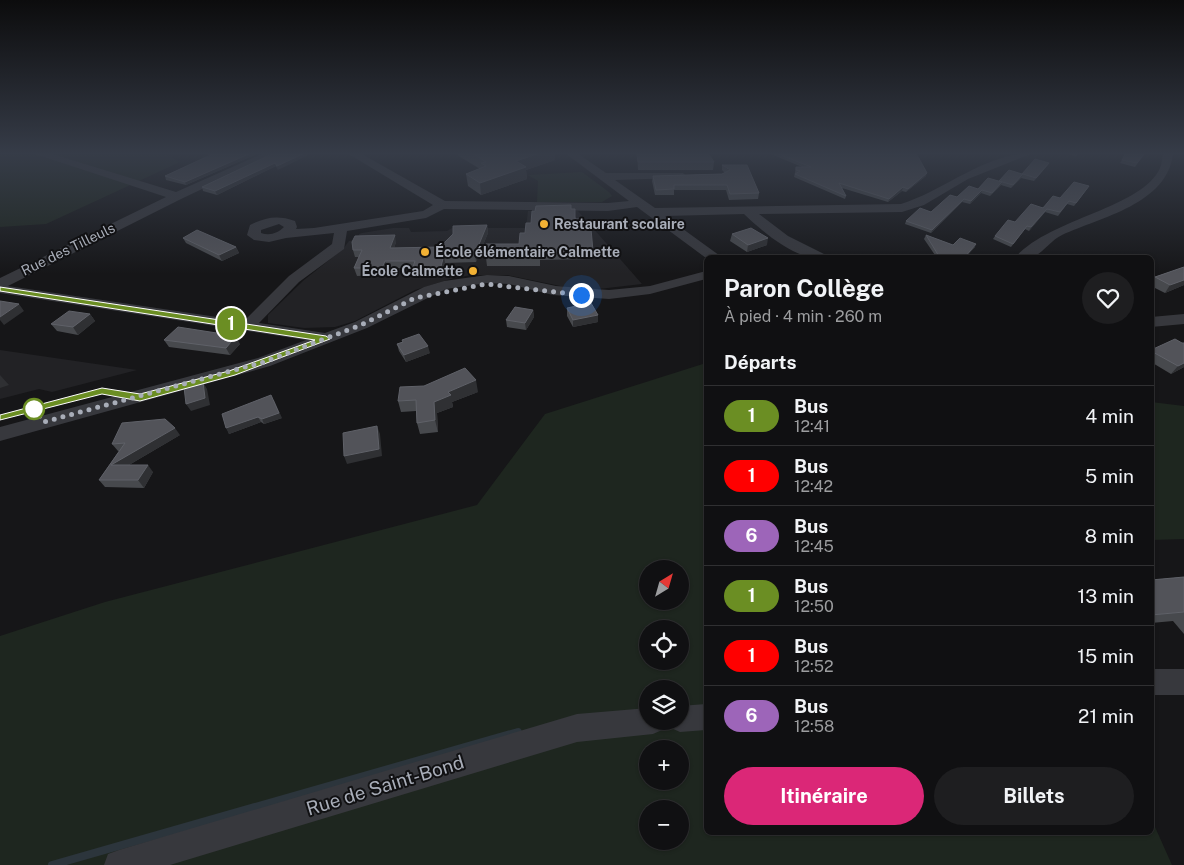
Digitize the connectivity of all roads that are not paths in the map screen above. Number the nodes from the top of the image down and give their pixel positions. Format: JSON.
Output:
{"nodes":[{"id":1,"x":168,"y":193,"type":"edge"},
{"id":2,"x":183,"y":193,"type":"edge"},
{"id":3,"x":422,"y":193,"type":"edge"},
{"id":4,"x":628,"y":193,"type":"edge"},
{"id":5,"x":935,"y":193,"type":"edge"},
{"id":6,"x":1143,"y":193,"type":"edge"},
{"id":7,"x":177,"y":196,"type":"junction"},
{"id":8,"x":641,"y":203,"type":"junction"},
{"id":9,"x":442,"y":205,"type":"junction"},
{"id":10,"x":747,"y":210,"type":"junction"},
{"id":11,"x":684,"y":211,"type":"junction"},
{"id":12,"x":653,"y":212,"type":"junction"},
{"id":13,"x":673,"y":226,"type":"junction"},
{"id":14,"x":341,"y":228,"type":"junction"},
{"id":15,"x":285,"y":234,"type":"dead end"},
{"id":16,"x":712,"y":255,"type":"edge"},
{"id":17,"x":818,"y":255,"type":"edge"},
{"id":18,"x":1026,"y":255,"type":"edge"},
{"id":19,"x":700,"y":276,"type":"edge"},
{"id":20,"x":0,"y":284,"type":"edge"},
{"id":21,"x":0,"y":289,"type":"edge"},
{"id":22,"x":1184,"y":319,"type":"edge"},
{"id":23,"x":1154,"y":322,"type":"edge"},
{"id":24,"x":248,"y":326,"type":"junction"},
{"id":25,"x":268,"y":330,"type":"junction"},
{"id":26,"x":326,"y":339,"type":"junction"},
{"id":27,"x":264,"y":362,"type":"junction"},
{"id":28,"x":0,"y":434,"type":"edge"},
{"id":29,"x":1154,"y":682,"type":"edge"},
{"id":30,"x":1184,"y":682,"type":"edge"},
{"id":31,"x":704,"y":717,"type":"edge"},
{"id":32,"x":689,"y":718,"type":"edge"},
{"id":33,"x":639,"y":722,"type":"edge"},
{"id":34,"x":119,"y":865,"type":"edge"}],
"edges":[{"from":1,"to":7,"type":"street"},
{"from":2,"to":7,"type":"street","name":"Rue des Tilleuls"},
{"from":3,"to":9,"type":"street"},
{"from":4,"to":8,"type":"street"},
{"from":5,"to":10,"type":"street"},
{"from":6,"to":18,"type":"street"},
{"from":7,"to":20,"type":"street","name":"Rue des Tilleuls"},
{"from":8,"to":9,"type":"street"},
{"from":8,"to":12,"type":"street"},
{"from":9,"to":14,"type":"street"},
{"from":10,"to":11,"type":"street"},
{"from":10,"to":17,"type":"street"},
{"from":11,"to":12,"type":"street"},
{"from":11,"to":13,"type":"street"},
{"from":12,"to":13,"type":"street"},
{"from":13,"to":16,"type":"street"},
{"from":14,"to":15,"type":"street"},
{"from":14,"to":24,"type":"street"},
{"from":19,"to":26,"type":"street"},
{"from":21,"to":24,"type":"street"},
{"from":22,"to":23,"type":"street"},
{"from":24,"to":25,"type":"street"},
{"from":25,"to":26,"type":"street"},
{"from":25,"to":27,"type":"street"},
{"from":26,"to":27,"type":"street"},
{"from":27,"to":28,"type":"street"},
{"from":29,"to":30,"type":"street"},
{"from":31,"to":32,"type":"street"},
{"from":33,"to":34,"type":"street","name":"Rue de Saint-Bond"}]}
